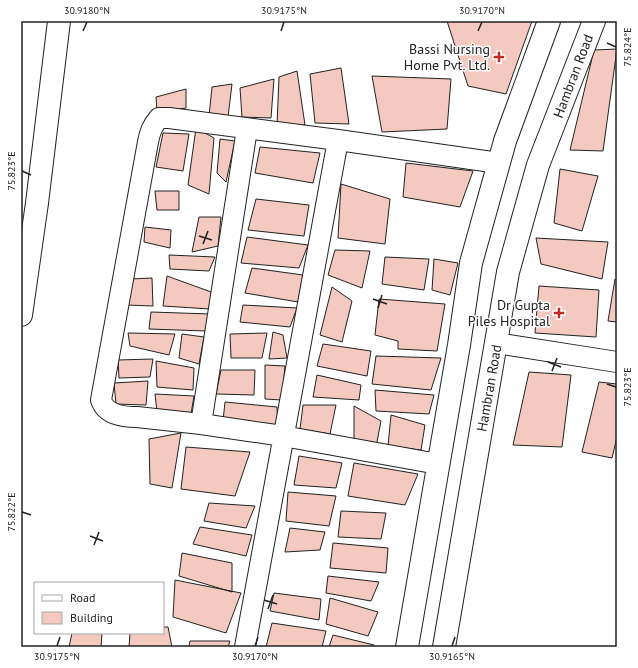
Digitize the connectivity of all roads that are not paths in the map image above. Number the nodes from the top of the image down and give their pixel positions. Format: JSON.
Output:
{"nodes":[{"id":1,"x":59,"y":21,"type":"edge"},
{"id":2,"x":550,"y":21,"type":"edge"},
{"id":3,"x":594,"y":21,"type":"edge"},
{"id":4,"x":247,"y":129,"type":"junction"},
{"id":5,"x":338,"y":140,"type":"junction"},
{"id":6,"x":499,"y":163,"type":"junction"},
{"id":7,"x":21,"y":315,"type":"edge"},
{"id":8,"x":496,"y":343,"type":"junction"},
{"id":9,"x":617,"y":362,"type":"edge"},
{"id":10,"x":201,"y":424,"type":"junction"},
{"id":11,"x":283,"y":436,"type":"junction"},
{"id":12,"x":438,"y":464,"type":"junction"},
{"id":13,"x":245,"y":647,"type":"edge"},
{"id":14,"x":407,"y":647,"type":"edge"},
{"id":15,"x":444,"y":647,"type":"edge"}],
"edges":[{"from":1,"to":7,"type":"main road"},
{"from":2,"to":6,"type":"main road"},
{"from":3,"to":8,"type":"main road","name":"Hambran Road"},
{"from":4,"to":5,"type":"street"},
{"from":4,"to":10,"type":"street"},
{"from":4,"to":10,"type":"street"},
{"from":5,"to":6,"type":"street"},
{"from":5,"to":11,"type":"street"},
{"from":6,"to":12,"type":"main road"},
{"from":8,"to":9,"type":"street"},
{"from":8,"to":15,"type":"main road","name":"Hambran Road"},
{"from":10,"to":11,"type":"street"},
{"from":11,"to":12,"type":"street"},
{"from":11,"to":13,"type":"street"},
{"from":12,"to":14,"type":"main road"}]}
